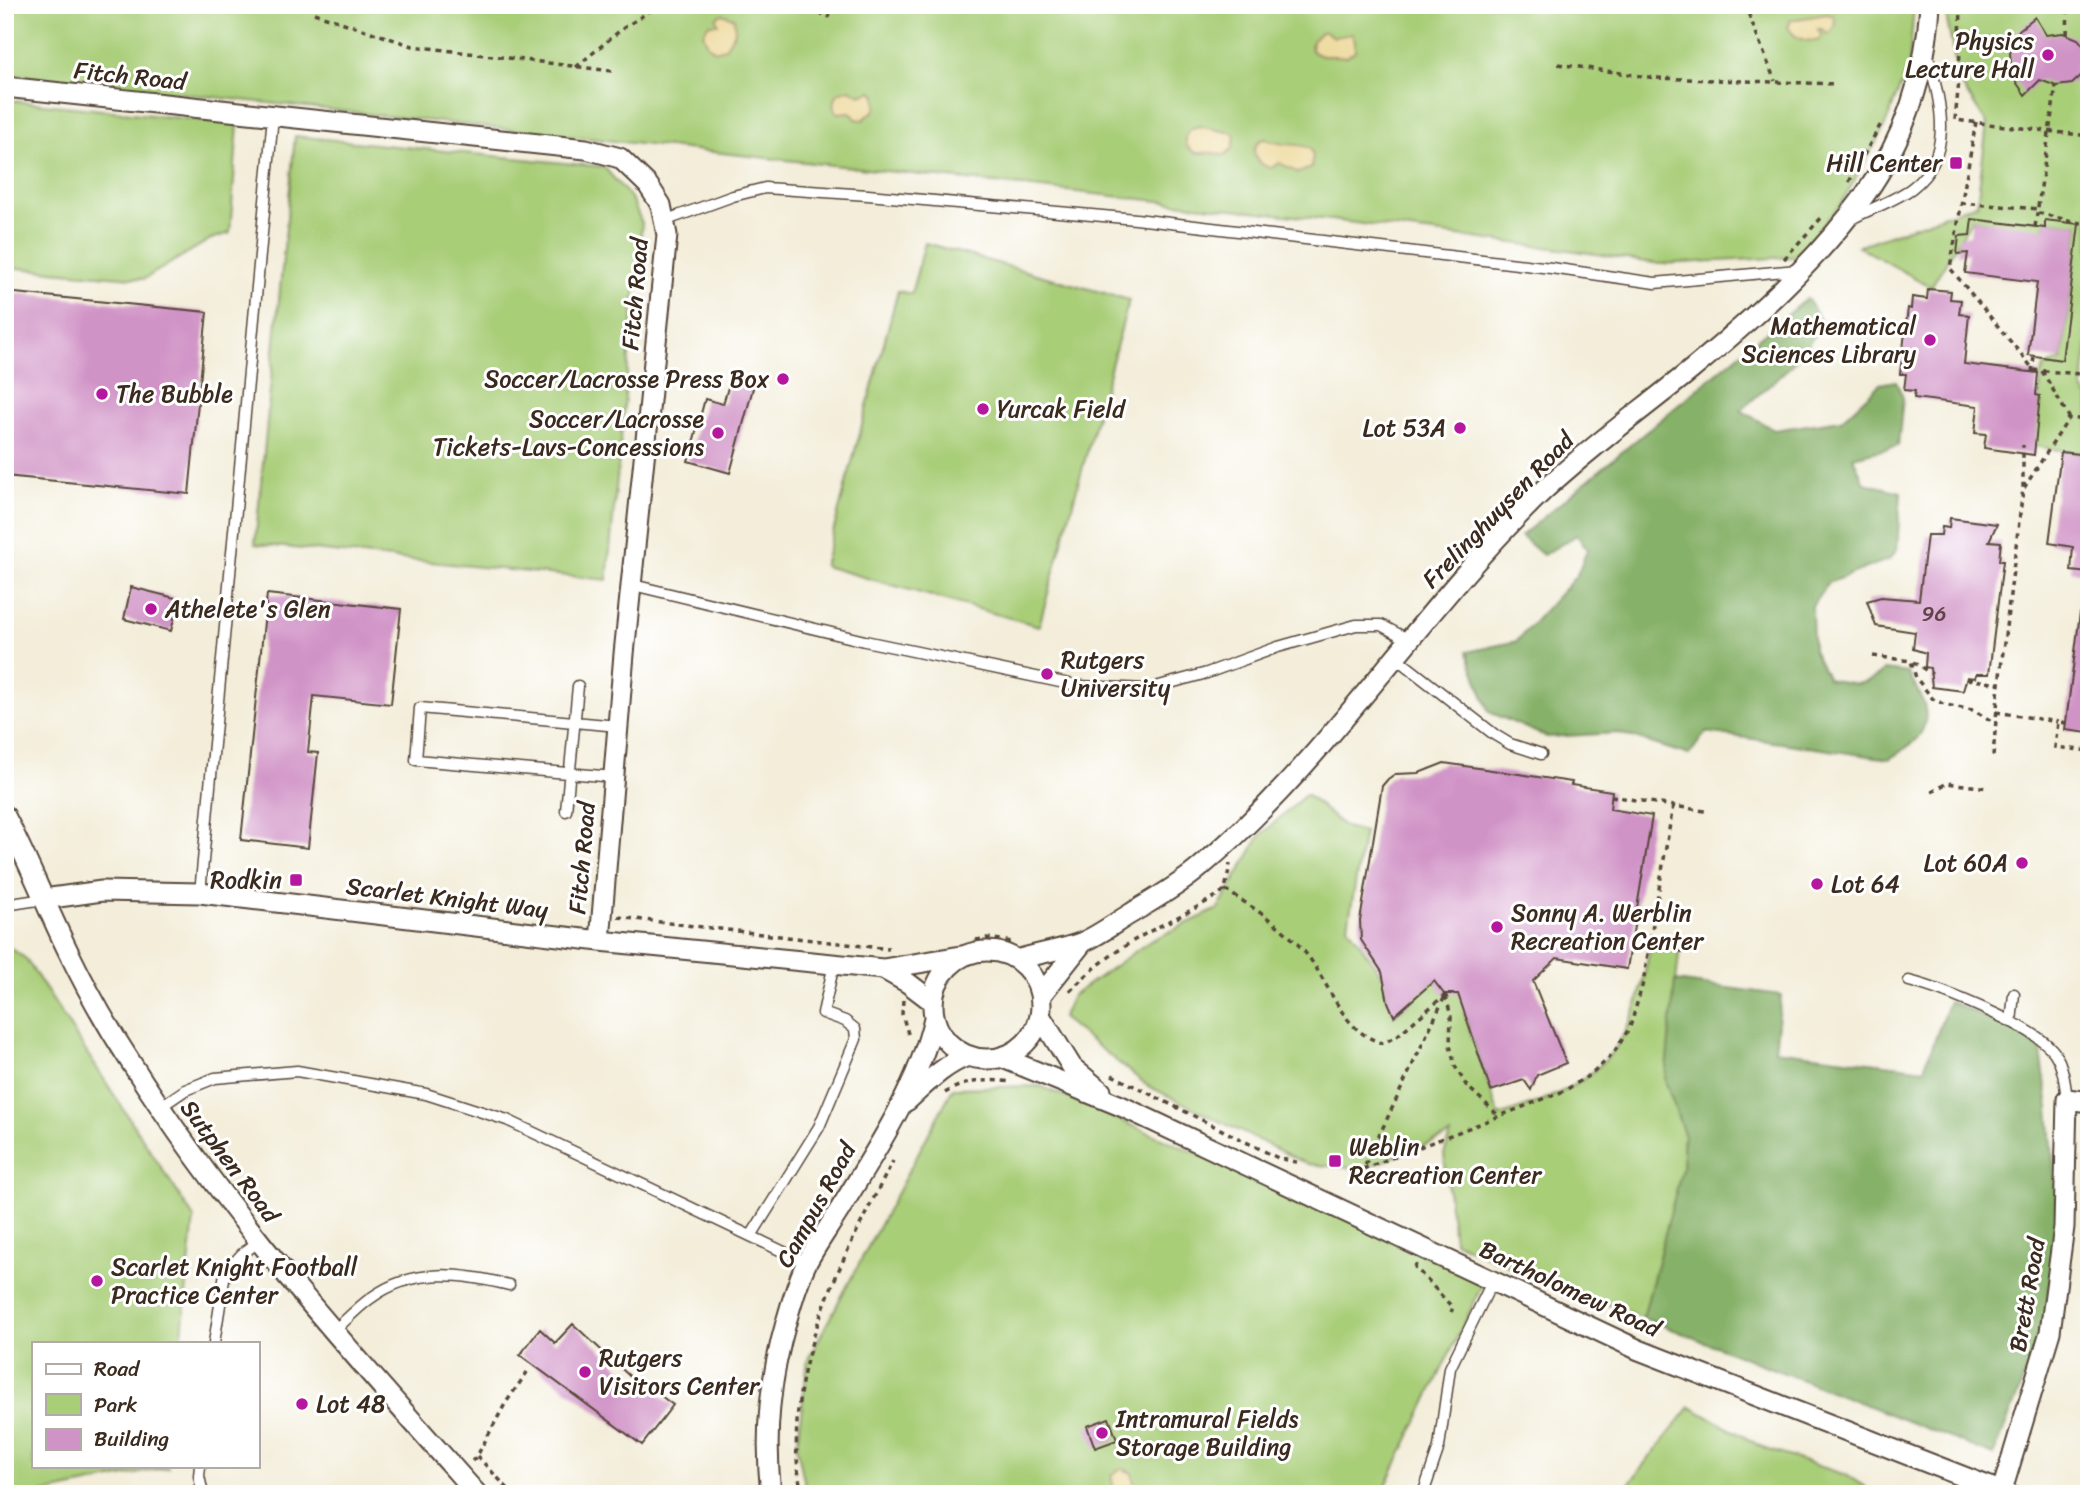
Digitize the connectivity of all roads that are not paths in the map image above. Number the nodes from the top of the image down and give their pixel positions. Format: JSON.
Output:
{"nodes":[{"id":1,"x":1930,"y":5,"type":"edge"},
{"id":2,"x":1926,"y":51,"type":"junction"},
{"id":3,"x":5,"y":87,"type":"edge"},
{"id":4,"x":273,"y":116,"type":"junction"},
{"id":5,"x":664,"y":221,"type":"junction"},
{"id":6,"x":1843,"y":223,"type":"junction"},
{"id":7,"x":1803,"y":270,"type":"junction"},
{"id":8,"x":633,"y":585,"type":"junction"},
{"id":9,"x":1409,"y":640,"type":"junction"},
{"id":10,"x":1395,"y":657,"type":"junction"},
{"id":11,"x":578,"y":686,"type":"dead end"},
{"id":12,"x":575,"y":722,"type":"junction"},
{"id":13,"x":618,"y":726,"type":"junction"},
{"id":14,"x":1541,"y":754,"type":"dead end"},
{"id":15,"x":570,"y":774,"type":"junction"},
{"id":16,"x":614,"y":777,"type":"junction"},
{"id":17,"x":566,"y":811,"type":"dead end"},
{"id":18,"x":5,"y":817,"type":"edge"},
{"id":19,"x":200,"y":893,"type":"junction"},
{"id":20,"x":44,"y":899,"type":"junction"},
{"id":21,"x":5,"y":905,"type":"edge"},
{"id":22,"x":600,"y":941,"type":"junction"},
{"id":23,"x":1083,"y":942,"type":"junction"},
{"id":24,"x":971,"y":948,"type":"junction"},
{"id":25,"x":1016,"y":951,"type":"junction"},
{"id":26,"x":834,"y":964,"type":"junction"},
{"id":27,"x":883,"y":969,"type":"junction"},
{"id":28,"x":1909,"y":981,"type":"dead end"},
{"id":29,"x":2014,"y":994,"type":"dead end"},
{"id":30,"x":1041,"y":995,"type":"junction"},
{"id":31,"x":934,"y":1010,"type":"junction"},
{"id":32,"x":1041,"y":1017,"type":"junction"},
{"id":33,"x":2011,"y":1022,"type":"junction"},
{"id":34,"x":968,"y":1056,"type":"junction"},
{"id":35,"x":1003,"y":1058,"type":"junction"},
{"id":36,"x":2067,"y":1099,"type":"junction"},
{"id":37,"x":2089,"y":1102,"type":"edge"},
{"id":38,"x":1121,"y":1106,"type":"junction"},
{"id":39,"x":160,"y":1107,"type":"junction"},
{"id":40,"x":898,"y":1110,"type":"junction"},
{"id":41,"x":751,"y":1236,"type":"junction"},
{"id":42,"x":259,"y":1241,"type":"junction"},
{"id":43,"x":807,"y":1263,"type":"junction"},
{"id":44,"x":1493,"y":1280,"type":"junction"},
{"id":45,"x":509,"y":1285,"type":"dead end"},
{"id":46,"x":334,"y":1331,"type":"junction"},
{"id":47,"x":214,"y":1342,"type":"edge"},
{"id":48,"x":201,"y":1468,"type":"edge"},
{"id":49,"x":2004,"y":1493,"type":"edge"},
{"id":50,"x":203,"y":1494,"type":"edge"},
{"id":51,"x":477,"y":1494,"type":"edge"},
{"id":52,"x":771,"y":1494,"type":"edge"},
{"id":53,"x":1423,"y":1494,"type":"edge"}],
"edges":[{"from":1,"to":2,"type":"street","name":"Frelinghuysen Road"},
{"from":2,"to":6,"type":"street","name":"Frelinghuysen Road"},
{"from":2,"to":6,"type":"lane"},
{"from":3,"to":4,"type":"street","name":"Fitch Road"},
{"from":4,"to":5,"type":"street","name":"Fitch Road"},
{"from":4,"to":19,"type":"lane"},
{"from":5,"to":7,"type":"lane"},
{"from":5,"to":8,"type":"street","name":"Fitch Road"},
{"from":6,"to":7,"type":"street","name":"Frelinghuysen Road"},
{"from":7,"to":9,"type":"street","name":"Frelinghuysen Road"},
{"from":8,"to":9,"type":"lane"},
{"from":8,"to":13,"type":"street","name":"Fitch Road"},
{"from":9,"to":10,"type":"street","name":"Frelinghuysen Road"},
{"from":10,"to":14,"type":"lane"},
{"from":10,"to":23,"type":"street","name":"Frelinghuysen Road"},
{"from":11,"to":12,"type":"lane"},
{"from":12,"to":13,"type":"lane"},
{"from":12,"to":15,"type":"lane"},
{"from":12,"to":15,"type":"lane"},
{"from":13,"to":16,"type":"street","name":"Fitch Road"},
{"from":15,"to":16,"type":"lane"},
{"from":15,"to":17,"type":"lane"},
{"from":16,"to":22,"type":"street","name":"Fitch Road"},
{"from":18,"to":20,"type":"street","name":"Sutphen Road"},
{"from":19,"to":20,"type":"street","name":"Scarlet Knight Way"},
{"from":19,"to":22,"type":"street","name":"Scarlet Knight Way"},
{"from":20,"to":21,"type":"lane","name":"Scarlet Knight Way"},
{"from":20,"to":39,"type":"street","name":"Sutphen Road"},
{"from":22,"to":26,"type":"street","name":"Scarlet Knight Way"},
{"from":23,"to":25,"type":"street","name":"Frelinghuysen Road"},
{"from":23,"to":30,"type":"street","name":"Frelinghuysen Road"},
{"from":24,"to":25,"type":"street"},
{"from":24,"to":27,"type":"street"},
{"from":24,"to":31,"type":"street"},
{"from":25,"to":30,"type":"street"},
{"from":26,"to":27,"type":"street","name":"Scarlet Knight Way"},
{"from":26,"to":41,"type":"lane"},
{"from":27,"to":31,"type":"street"},
{"from":28,"to":33,"type":"lane"},
{"from":29,"to":33,"type":"lane"},
{"from":30,"to":32,"type":"street"},
{"from":31,"to":34,"type":"street"},
{"from":31,"to":40,"type":"street","name":"Campus Road"},
{"from":32,"to":35,"type":"street"},
{"from":32,"to":38,"type":"street","name":"Bartholomew Road"},
{"from":33,"to":36,"type":"lane"},
{"from":34,"to":35,"type":"street"},
{"from":34,"to":40,"type":"street","name":"Campus Road"},
{"from":35,"to":38,"type":"street","name":"Bartholomew Road"},
{"from":36,"to":37,"type":"street"},
{"from":36,"to":49,"type":"street","name":"Brett Road"},
{"from":38,"to":44,"type":"street","name":"Bartholomew Road"},
{"from":39,"to":41,"type":"lane"},
{"from":39,"to":42,"type":"street","name":"Sutphen Road"},
{"from":40,"to":43,"type":"street","name":"Campus Road"},
{"from":41,"to":43,"type":"lane"},
{"from":42,"to":46,"type":"street","name":"Sutphen Road"},
{"from":42,"to":47,"type":"lane"},
{"from":43,"to":52,"type":"street","name":"Campus Road"},
{"from":44,"to":49,"type":"street","name":"Bartholomew Road"},
{"from":44,"to":53,"type":"lane"},
{"from":45,"to":46,"type":"lane"},
{"from":46,"to":51,"type":"street","name":"Sutphen Road"},
{"from":48,"to":50,"type":"lane"}]}
